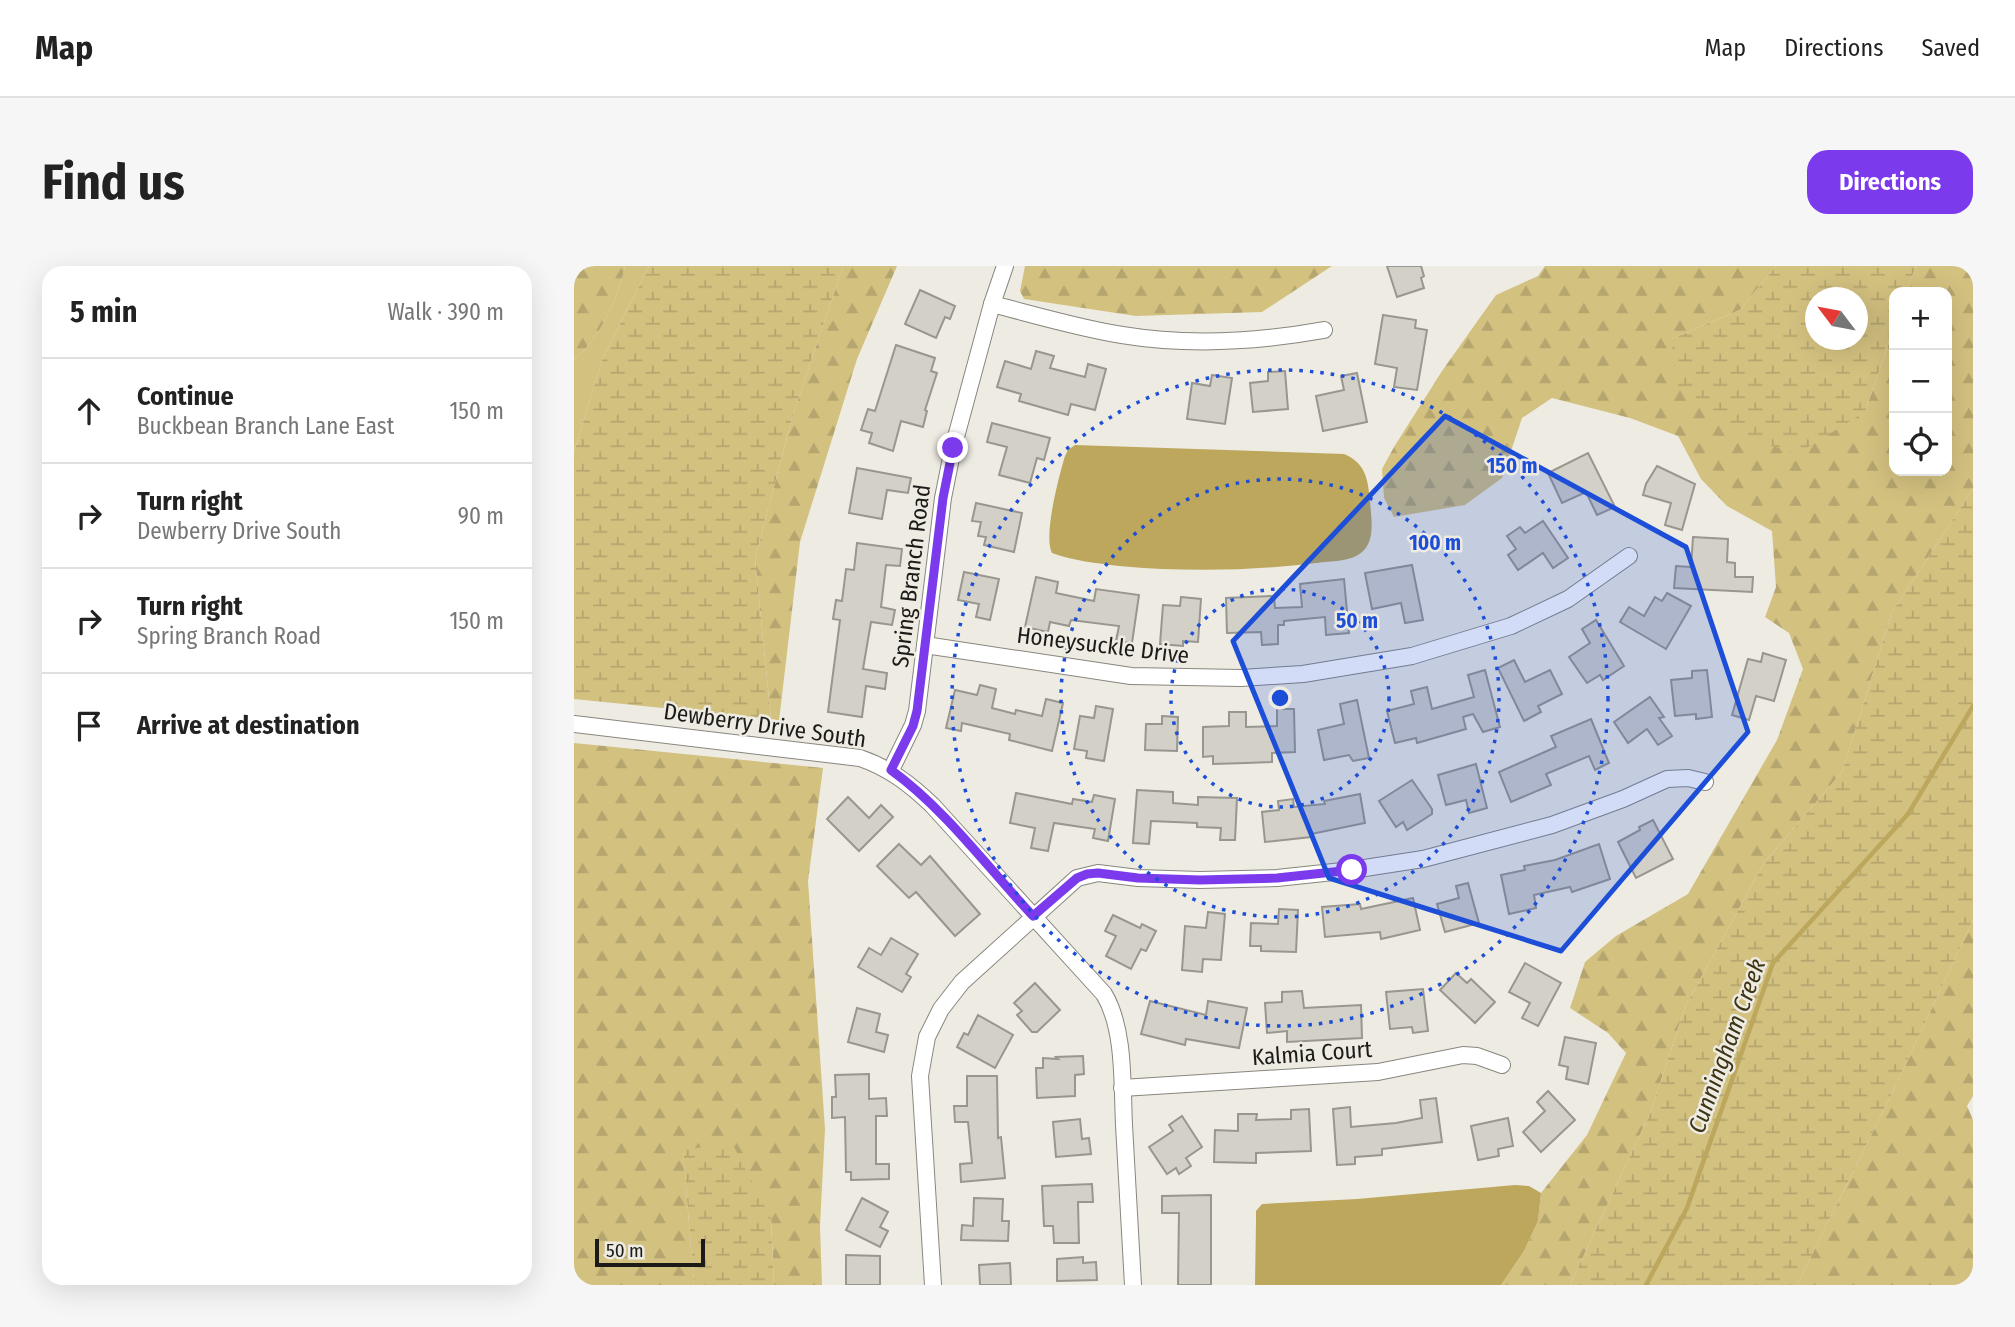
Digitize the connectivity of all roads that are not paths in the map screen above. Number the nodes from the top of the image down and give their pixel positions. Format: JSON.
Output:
{"nodes":[{"id":1,"x":1005,"y":266,"type":"edge"},
{"id":2,"x":992,"y":304,"type":"junction"},
{"id":3,"x":1324,"y":330,"type":"dead end"},
{"id":4,"x":1629,"y":556,"type":"dead end"},
{"id":5,"x":925,"y":645,"type":"junction"},
{"id":6,"x":574,"y":724,"type":"edge"},
{"id":7,"x":891,"y":770,"type":"junction"},
{"id":8,"x":1705,"y":782,"type":"dead end"},
{"id":9,"x":1033,"y":916,"type":"junction"},
{"id":10,"x":1502,"y":1065,"type":"dead end"},
{"id":11,"x":1122,"y":1088,"type":"junction"},
{"id":12,"x":933,"y":1285,"type":"edge"},
{"id":13,"x":1133,"y":1285,"type":"edge"}],
"edges":[{"from":1,"to":2,"type":"street","name":"Spring Branch Road"},
{"from":2,"to":3,"type":"street"},
{"from":2,"to":5,"type":"street","name":"Spring Branch Road"},
{"from":4,"to":5,"type":"street","name":"Honeysuckle Drive"},
{"from":5,"to":7,"type":"street","name":"Spring Branch Road"},
{"from":6,"to":7,"type":"street","name":"Dewberry Drive South"},
{"from":7,"to":9,"type":"street","name":"Dewberry Drive South"},
{"from":8,"to":9,"type":"street"},
{"from":9,"to":11,"type":"street","name":"Dewberry Drive South"},
{"from":9,"to":12,"type":"street"},
{"from":10,"to":11,"type":"street","name":"Kalmia Court"},
{"from":11,"to":13,"type":"street","name":"Dewberry Drive South"}]}
